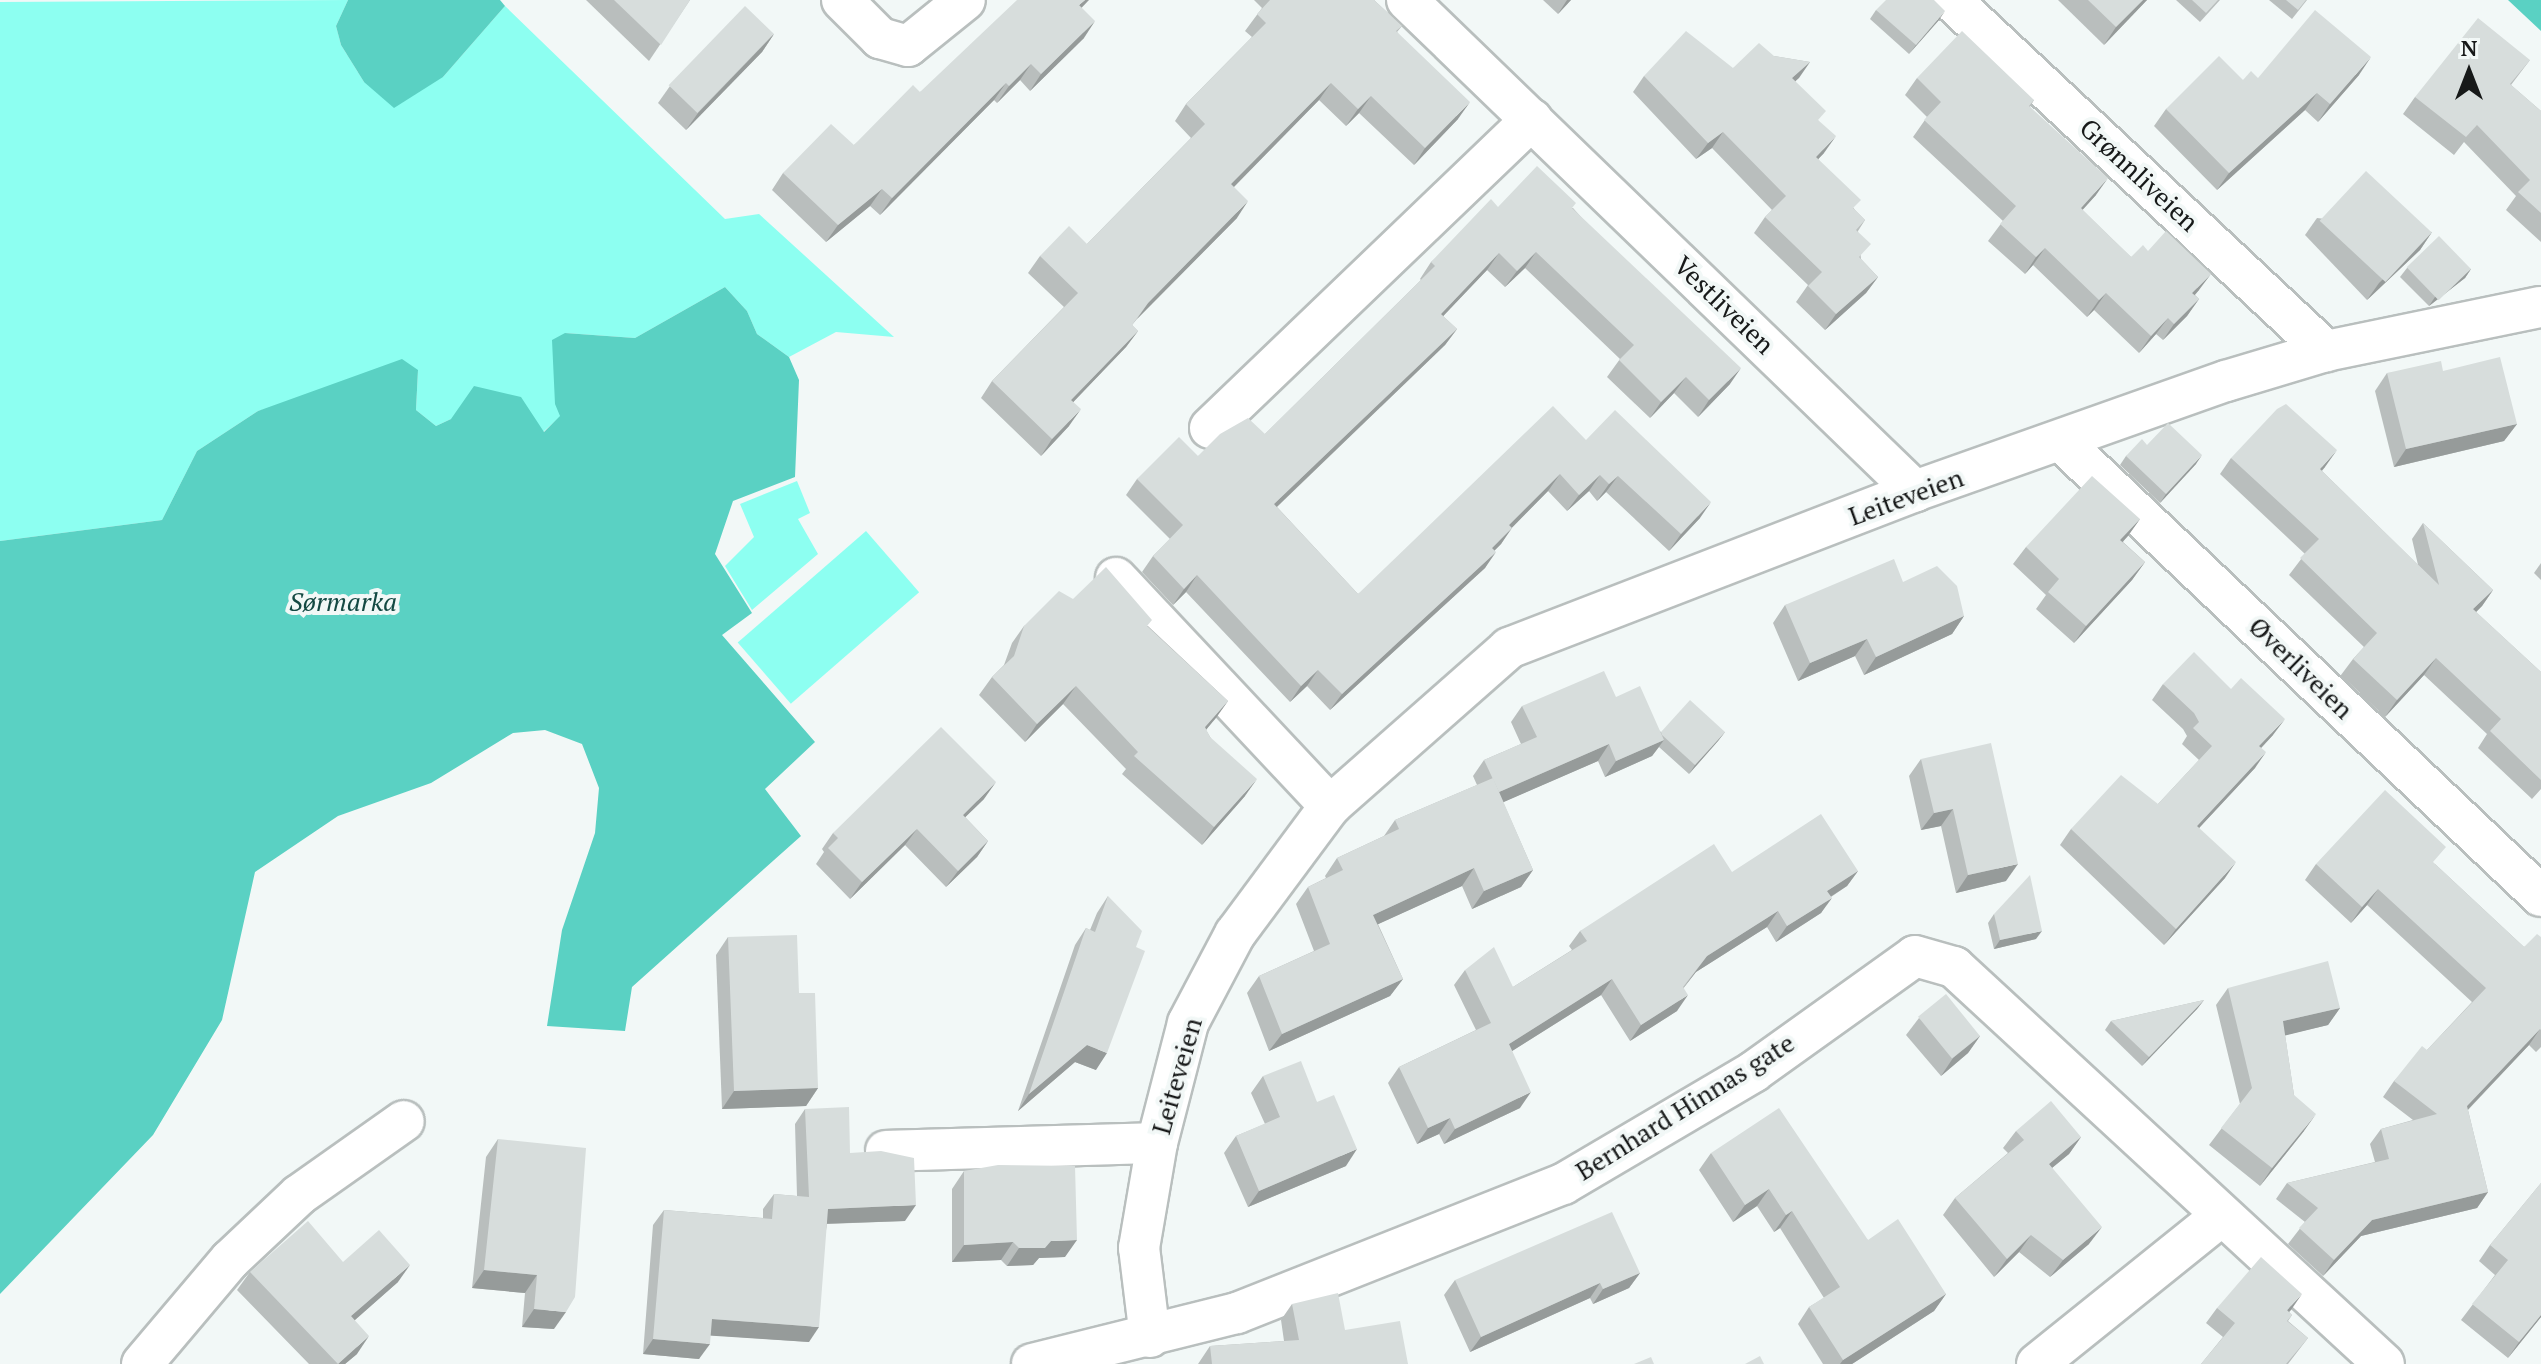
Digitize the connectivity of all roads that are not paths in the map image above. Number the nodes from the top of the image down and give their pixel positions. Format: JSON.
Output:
{"nodes":[{"id":1,"x":842,"y":0,"type":"edge"},
{"id":2,"x":965,"y":0,"type":"edge"},
{"id":3,"x":1407,"y":0,"type":"edge"},
{"id":4,"x":1951,"y":0,"type":"edge"},
{"id":5,"x":1532,"y":119,"type":"junction"},
{"id":6,"x":2541,"y":307,"type":"edge"},
{"id":7,"x":2326,"y":351,"type":"junction"},
{"id":8,"x":1210,"y":428,"type":"dead end"},
{"id":9,"x":2061,"y":441,"type":"junction"},
{"id":10,"x":1915,"y":491,"type":"junction"},
{"id":11,"x":1116,"y":578,"type":"edge"},
{"id":12,"x":1330,"y":806,"type":"junction"},
{"id":13,"x":2541,"y":896,"type":"edge"},
{"id":14,"x":404,"y":1121,"type":"dead end"},
{"id":15,"x":1157,"y":1143,"type":"junction"},
{"id":16,"x":886,"y":1151,"type":"edge"},
{"id":17,"x":2220,"y":1217,"type":"junction"},
{"id":18,"x":1150,"y":1337,"type":"junction"},
{"id":19,"x":142,"y":1364,"type":"edge"},
{"id":20,"x":1032,"y":1364,"type":"edge"},
{"id":21,"x":2037,"y":1364,"type":"edge"},
{"id":22,"x":2384,"y":1364,"type":"edge"}],
"edges":[{"from":1,"to":2,"type":"street"},
{"from":3,"to":5,"type":"street","name":"Vestliveien"},
{"from":4,"to":7,"type":"street","name":"Grønnliveien"},
{"from":5,"to":8,"type":"street"},
{"from":5,"to":10,"type":"street","name":"Vestliveien"},
{"from":6,"to":7,"type":"street","name":"Leiteveien"},
{"from":7,"to":9,"type":"street","name":"Leiteveien"},
{"from":9,"to":10,"type":"street","name":"Leiteveien"},
{"from":9,"to":13,"type":"street","name":"Øverliveien"},
{"from":10,"to":12,"type":"street","name":"Leiteveien"},
{"from":11,"to":12,"type":"street"},
{"from":12,"to":15,"type":"street","name":"Leiteveien"},
{"from":14,"to":19,"type":"street"},
{"from":15,"to":16,"type":"street"},
{"from":15,"to":18,"type":"street","name":"Leiteveien"},
{"from":17,"to":18,"type":"street","name":"Bernhard Hinnas gate"},
{"from":17,"to":21,"type":"street"},
{"from":17,"to":22,"type":"street","name":"Bernhard Hinnas gate"},
{"from":18,"to":20,"type":"street"}]}
